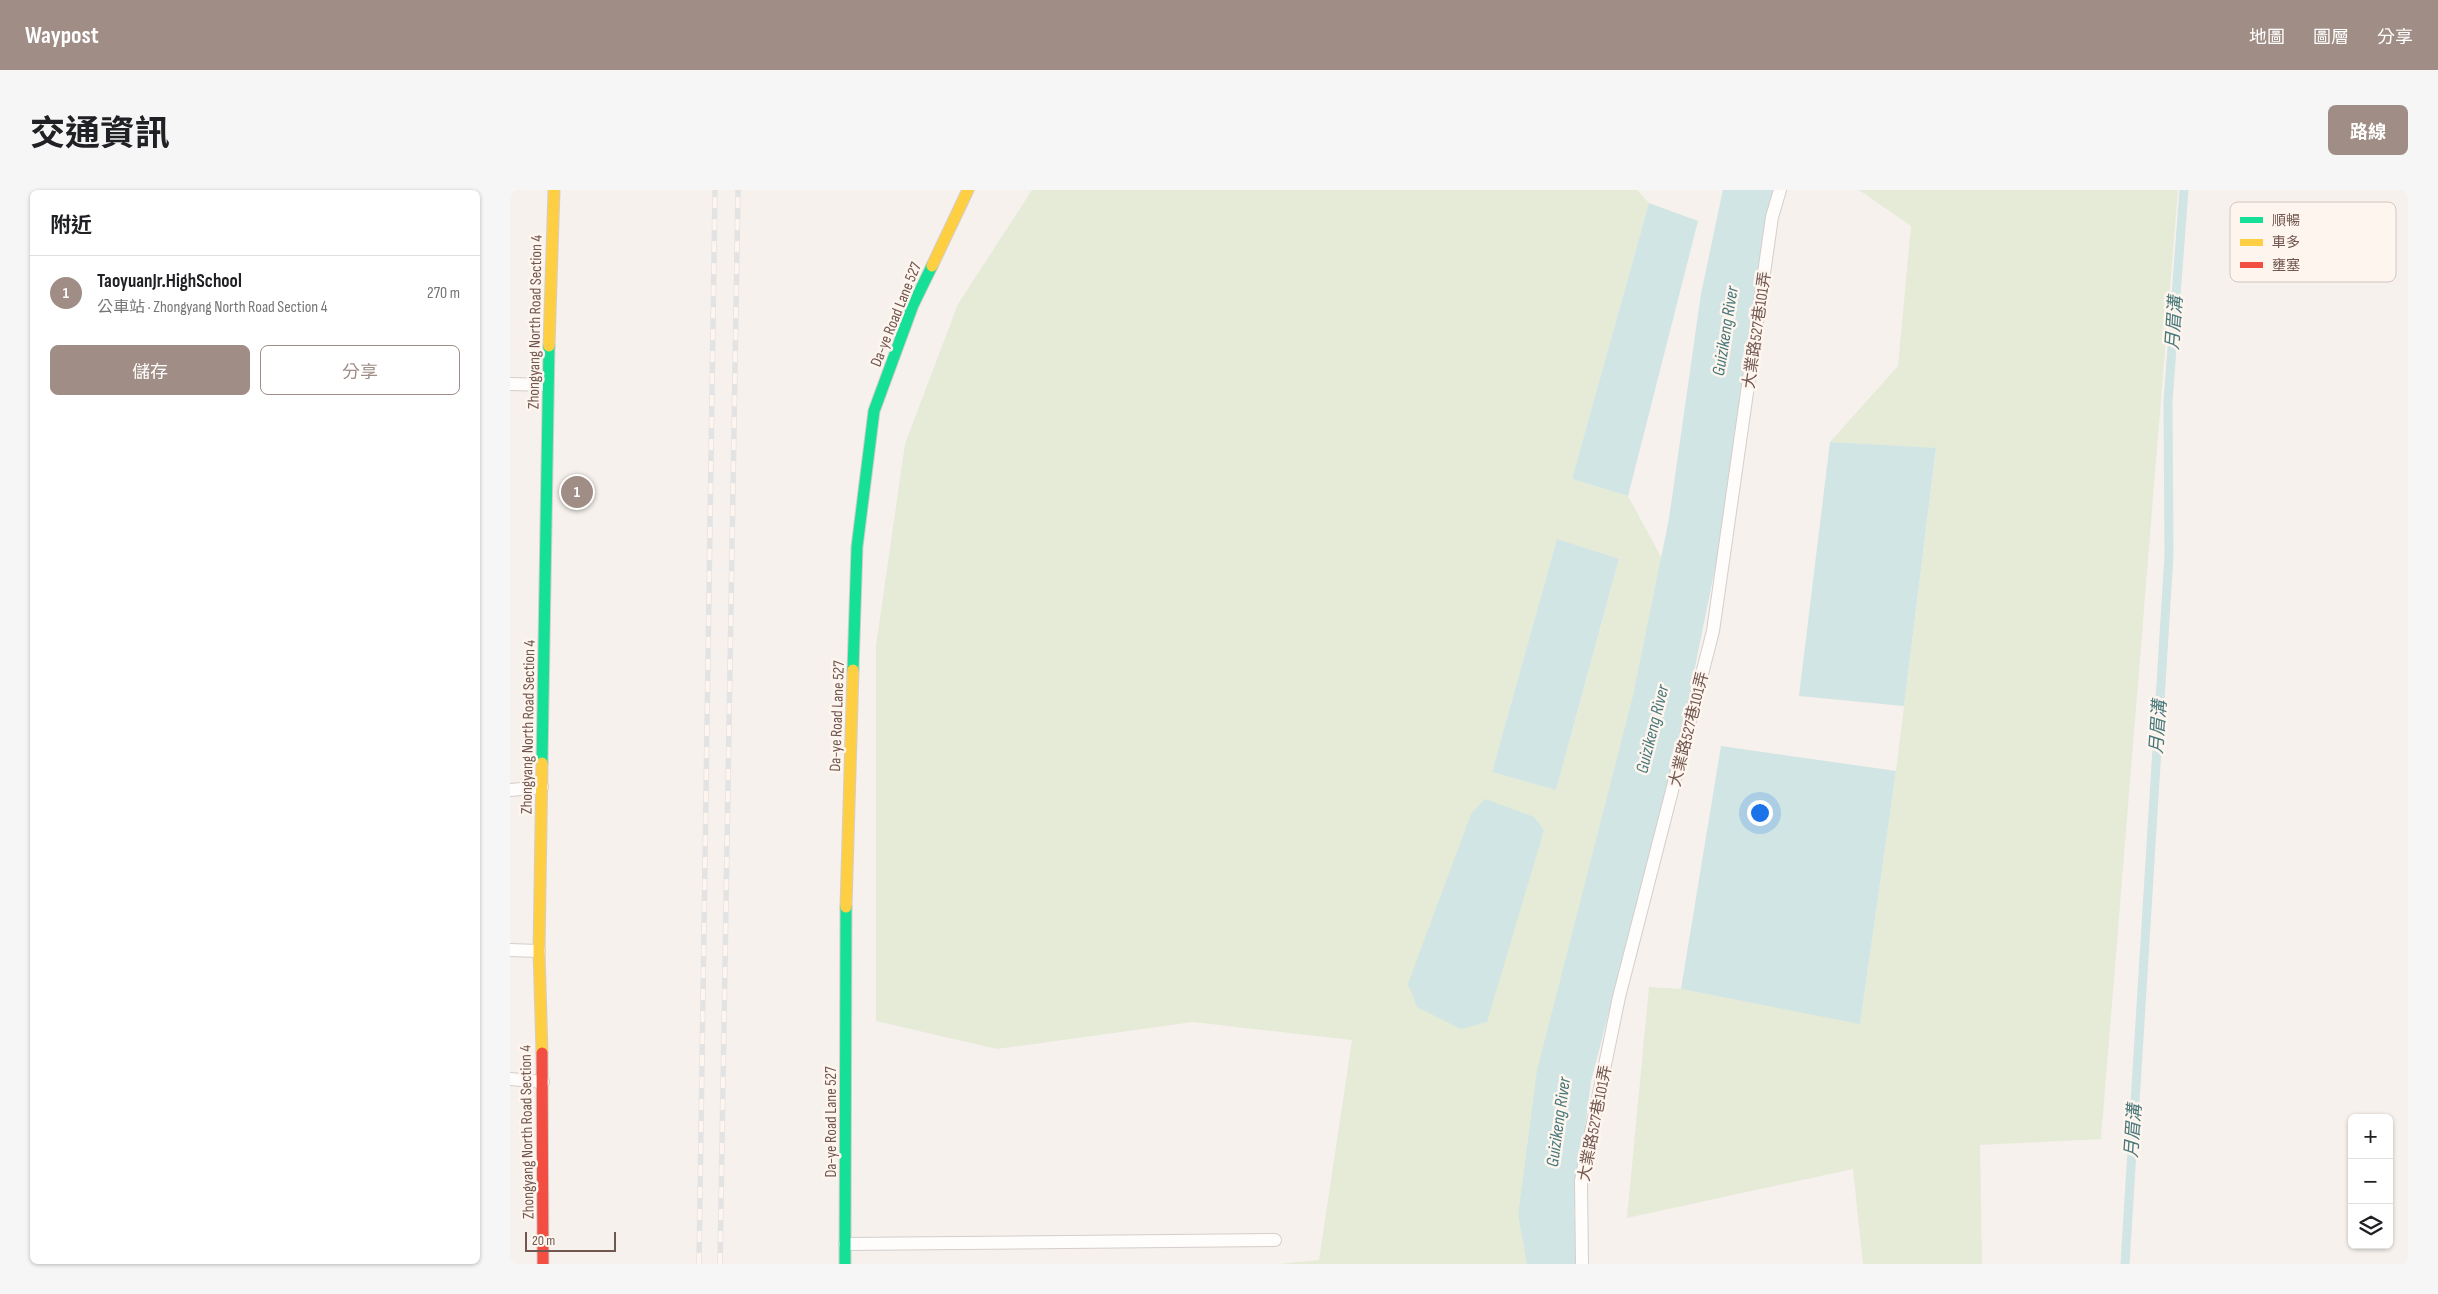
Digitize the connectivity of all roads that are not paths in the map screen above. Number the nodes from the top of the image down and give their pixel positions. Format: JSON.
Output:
{"nodes":[{"id":1,"x":554,"y":190,"type":"edge"},
{"id":2,"x":968,"y":190,"type":"edge"},
{"id":3,"x":1780,"y":190,"type":"edge"},
{"id":4,"x":510,"y":384,"type":"edge"},
{"id":5,"x":548,"y":385,"type":"junction"},
{"id":6,"x":542,"y":787,"type":"junction"},
{"id":7,"x":510,"y":790,"type":"edge"},
{"id":8,"x":510,"y":950,"type":"edge"},
{"id":9,"x":539,"y":951,"type":"junction"},
{"id":10,"x":510,"y":1079,"type":"edge"},
{"id":11,"x":543,"y":1082,"type":"junction"},
{"id":12,"x":1275,"y":1240,"type":"dead end"},
{"id":13,"x":845,"y":1244,"type":"junction"},
{"id":14,"x":543,"y":1264,"type":"edge"},
{"id":15,"x":845,"y":1264,"type":"edge"},
{"id":16,"x":1582,"y":1264,"type":"edge"}],
"edges":[{"from":1,"to":5,"type":"street","name":"Zhongyang North Road Section 4"},
{"from":2,"to":13,"type":"street","name":"Da-ye Road Lane 527"},
{"from":3,"to":16,"type":"lane","name":"大業路527巷101弄"},
{"from":4,"to":5,"type":"lane"},
{"from":5,"to":6,"type":"street","name":"Zhongyang North Road Section 4"},
{"from":6,"to":7,"type":"lane"},
{"from":6,"to":9,"type":"street","name":"Zhongyang North Road Section 4"},
{"from":8,"to":9,"type":"lane"},
{"from":9,"to":11,"type":"street","name":"Zhongyang North Road Section 4"},
{"from":10,"to":11,"type":"lane"},
{"from":11,"to":14,"type":"street","name":"Zhongyang North Road Section 4"},
{"from":12,"to":13,"type":"lane"},
{"from":13,"to":15,"type":"street","name":"Da-ye Road Lane 527"}]}
